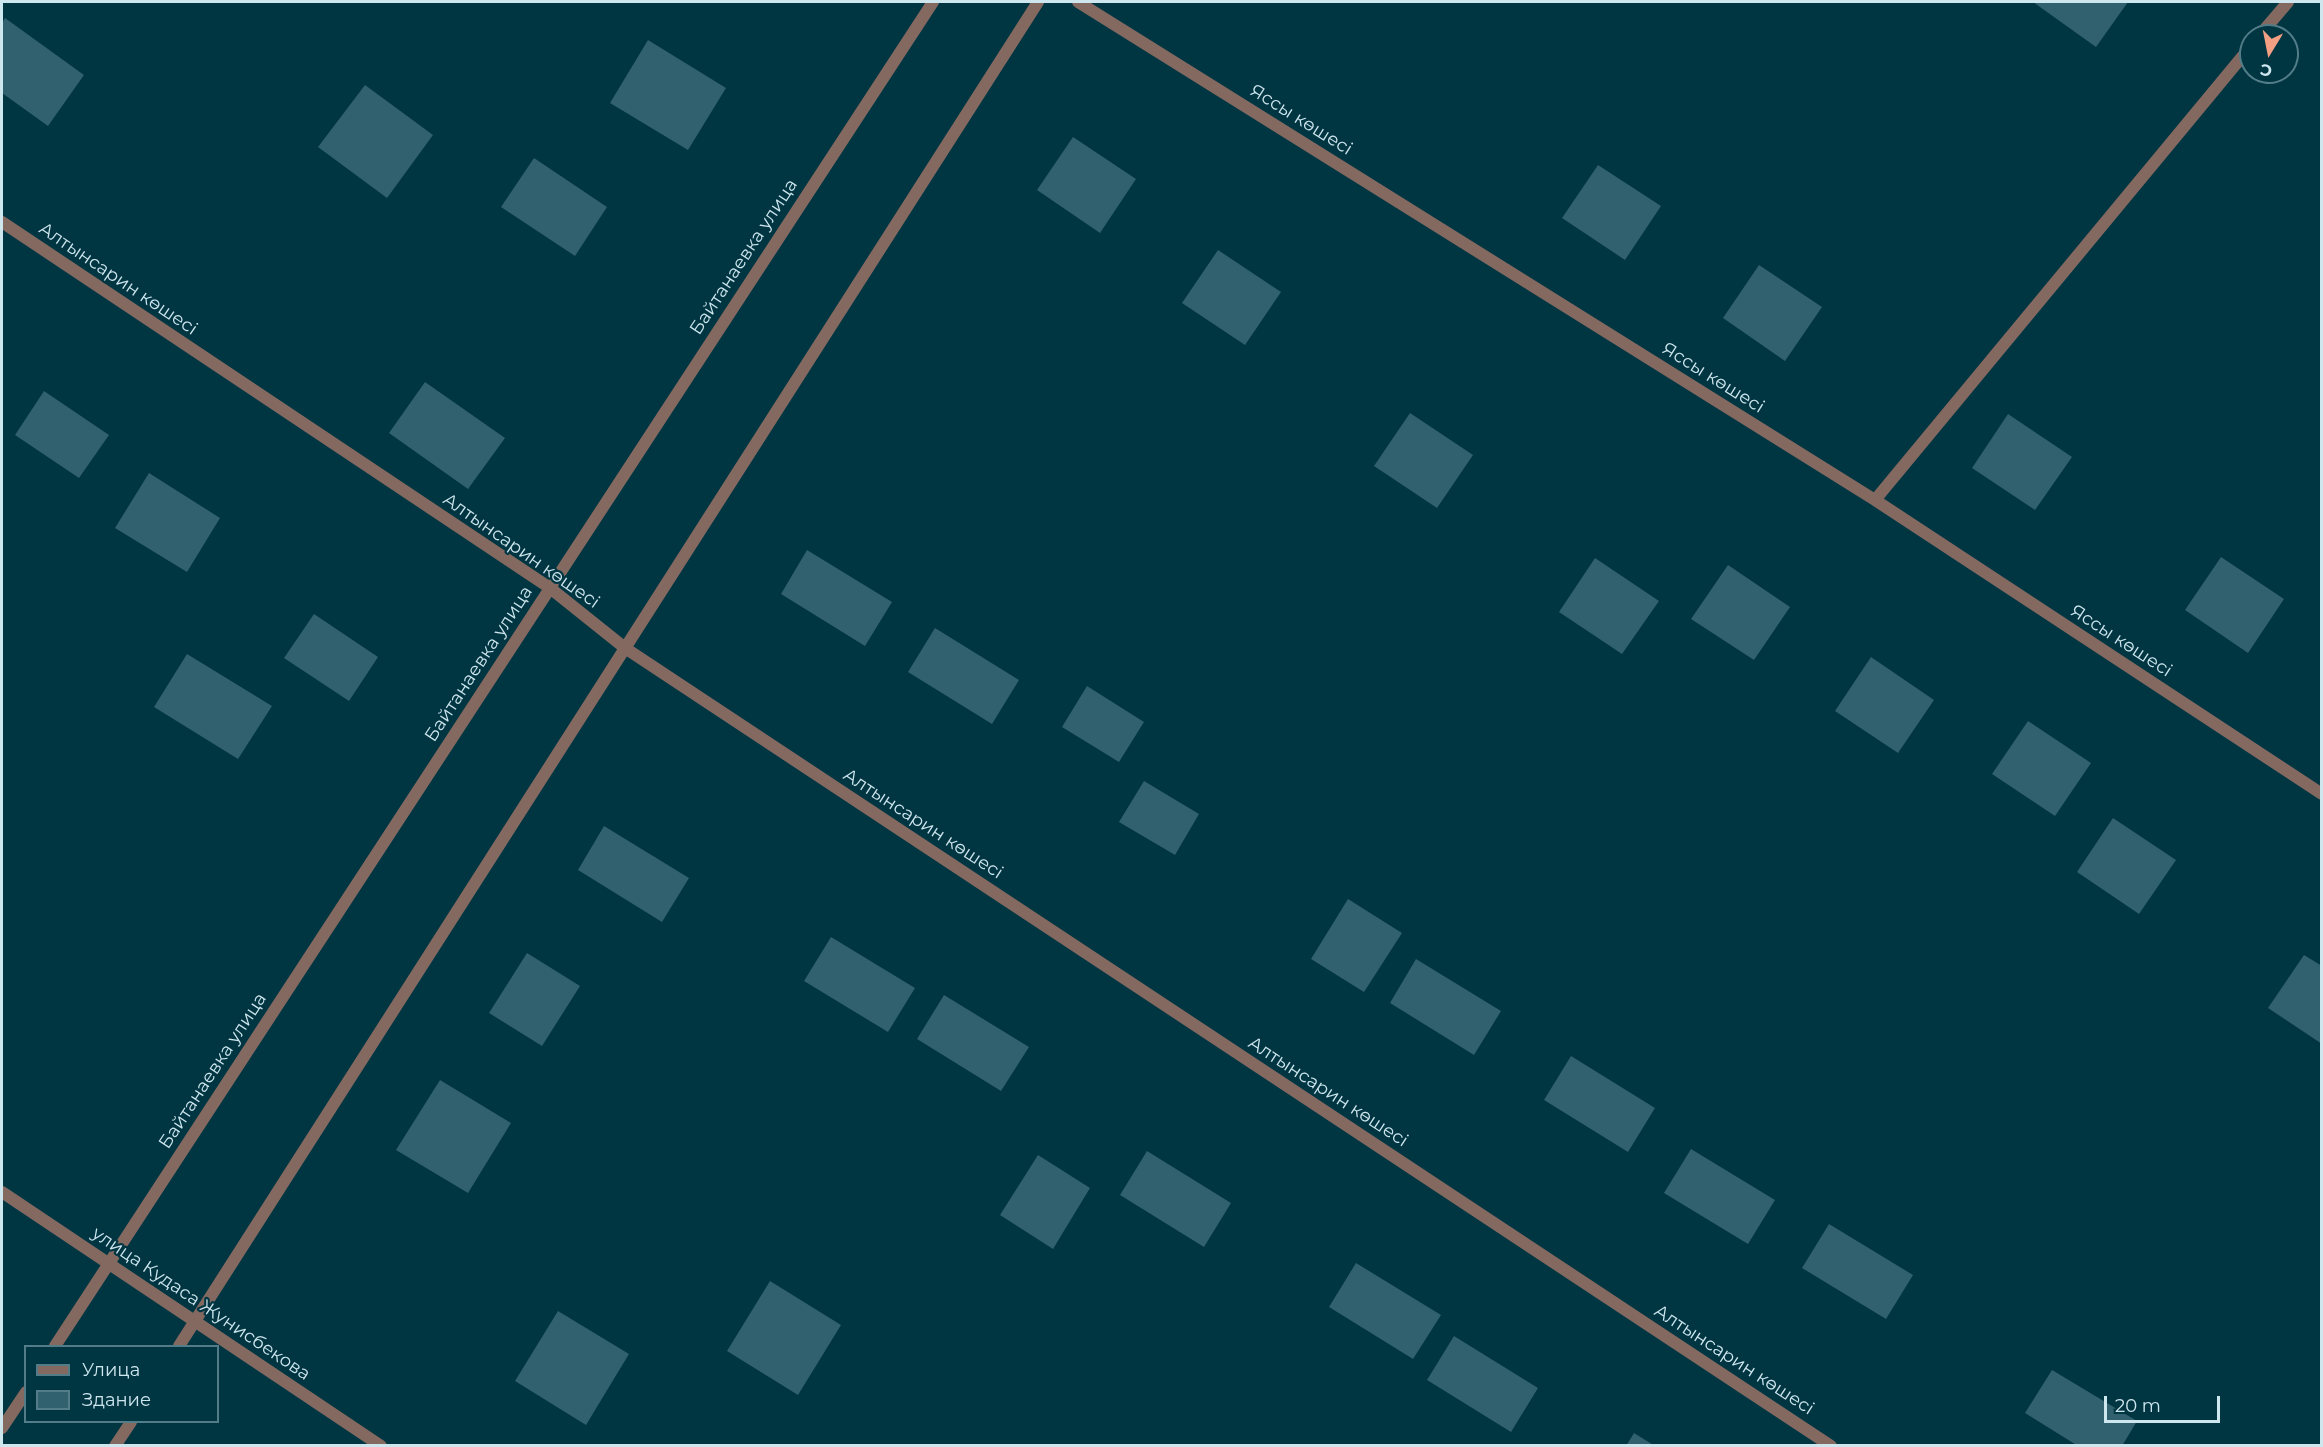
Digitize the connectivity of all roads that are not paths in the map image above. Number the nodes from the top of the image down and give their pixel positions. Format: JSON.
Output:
{"nodes":[{"id":1,"x":933,"y":2,"type":"edge"},
{"id":2,"x":1038,"y":2,"type":"edge"},
{"id":3,"x":1078,"y":2,"type":"edge"},
{"id":4,"x":2288,"y":2,"type":"edge"},
{"id":5,"x":2269,"y":24,"type":"edge"},
{"id":6,"x":2239,"y":60,"type":"edge"},
{"id":7,"x":2,"y":222,"type":"edge"},
{"id":8,"x":1875,"y":500,"type":"junction"},
{"id":9,"x":550,"y":588,"type":"junction"},
{"id":10,"x":625,"y":648,"type":"junction"},
{"id":11,"x":2322,"y":794,"type":"edge"},
{"id":12,"x":2,"y":1192,"type":"edge"},
{"id":13,"x":109,"y":1263,"type":"junction"},
{"id":14,"x":194,"y":1322,"type":"junction"},
{"id":15,"x":56,"y":1345,"type":"edge"},
{"id":16,"x":179,"y":1345,"type":"edge"},
{"id":17,"x":24,"y":1395,"type":"edge"},
{"id":18,"x":130,"y":1423,"type":"edge"},
{"id":19,"x":2,"y":1428,"type":"edge"},
{"id":20,"x":115,"y":1446,"type":"edge"},
{"id":21,"x":381,"y":1446,"type":"edge"},
{"id":22,"x":1831,"y":1446,"type":"edge"}],
"edges":[{"from":1,"to":9,"type":"street","name":"Байтанаевка улица"},
{"from":2,"to":10,"type":"street"},
{"from":3,"to":8,"type":"street","name":"Яссы көшесі"},
{"from":4,"to":5,"type":"street"},
{"from":6,"to":8,"type":"street"},
{"from":7,"to":9,"type":"street","name":"Алтынсарин көшесі"},
{"from":8,"to":11,"type":"street","name":"Яссы көшесі"},
{"from":9,"to":10,"type":"street","name":"Алтынсарин көшесі"},
{"from":9,"to":13,"type":"street","name":"Байтанаевка улица"},
{"from":10,"to":14,"type":"street"},
{"from":10,"to":22,"type":"street","name":"Алтынсарин көшесі"},
{"from":12,"to":13,"type":"street","name":"улица Кудаса Жунисбекова"},
{"from":13,"to":14,"type":"street","name":"улица Кудаса Жунисбекова"},
{"from":13,"to":15,"type":"street","name":"Байтанаевка улица"},
{"from":14,"to":16,"type":"street"},
{"from":14,"to":21,"type":"street","name":"улица Кудаса Жунисбекова"},
{"from":17,"to":19,"type":"street"},
{"from":18,"to":20,"type":"street"}]}
